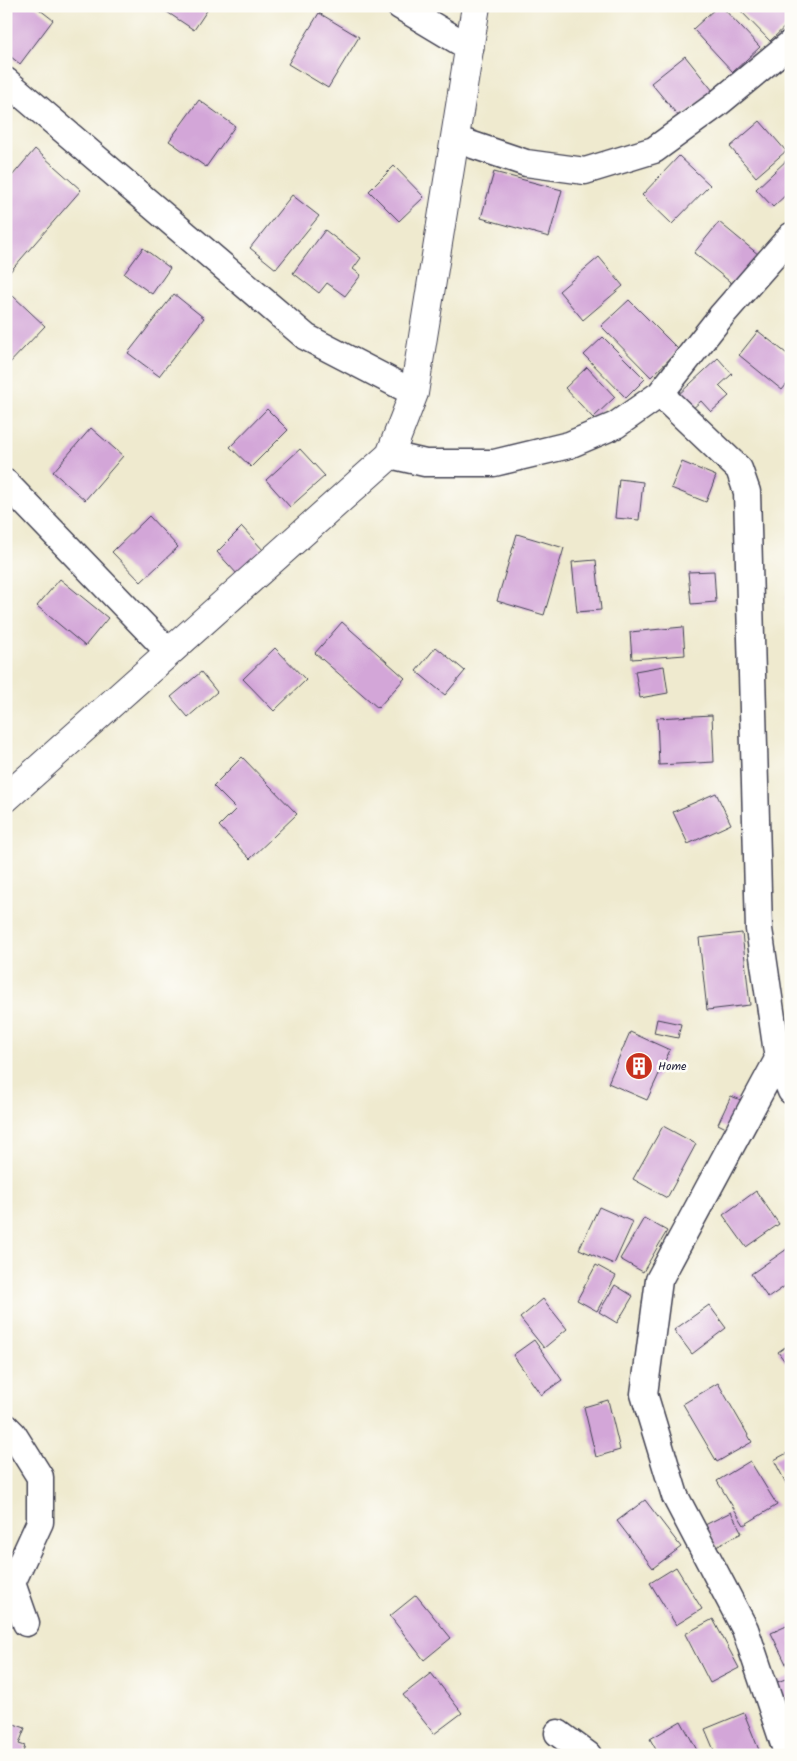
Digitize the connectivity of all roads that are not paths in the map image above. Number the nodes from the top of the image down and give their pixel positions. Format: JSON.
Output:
{"nodes":[{"id":1,"x":400,"y":6,"type":"edge"},
{"id":2,"x":476,"y":6,"type":"edge"},
{"id":3,"x":791,"y":43,"type":"edge"},
{"id":4,"x":470,"y":48,"type":"junction"},
{"id":5,"x":6,"y":81,"type":"edge"},
{"id":6,"x":455,"y":139,"type":"junction"},
{"id":7,"x":791,"y":236,"type":"edge"},
{"id":8,"x":414,"y":393,"type":"junction"},
{"id":9,"x":660,"y":394,"type":"junction"},
{"id":10,"x":390,"y":455,"type":"junction"},
{"id":11,"x":6,"y":484,"type":"edge"},
{"id":12,"x":169,"y":652,"type":"junction"},
{"id":13,"x":6,"y":798,"type":"edge"},
{"id":14,"x":778,"y":1058,"type":"junction"},
{"id":15,"x":791,"y":1091,"type":"edge"},
{"id":16,"x":6,"y":1428,"type":"edge"},
{"id":17,"x":26,"y":1623,"type":"dead end"},
{"id":18,"x":558,"y":1733,"type":"dead end"},
{"id":19,"x":588,"y":1755,"type":"edge"},
{"id":20,"x":789,"y":1755,"type":"edge"}],
"edges":[{"from":1,"to":4,"type":"street"},
{"from":2,"to":4,"type":"street"},
{"from":3,"to":6,"type":"street"},
{"from":4,"to":6,"type":"street"},
{"from":5,"to":8,"type":"street"},
{"from":6,"to":8,"type":"street"},
{"from":7,"to":9,"type":"street"},
{"from":8,"to":10,"type":"street"},
{"from":9,"to":10,"type":"street"},
{"from":9,"to":14,"type":"street"},
{"from":10,"to":12,"type":"street"},
{"from":11,"to":12,"type":"street"},
{"from":12,"to":13,"type":"street"},
{"from":14,"to":15,"type":"street"},
{"from":14,"to":20,"type":"street"},
{"from":16,"to":17,"type":"street"},
{"from":18,"to":19,"type":"street"}]}
